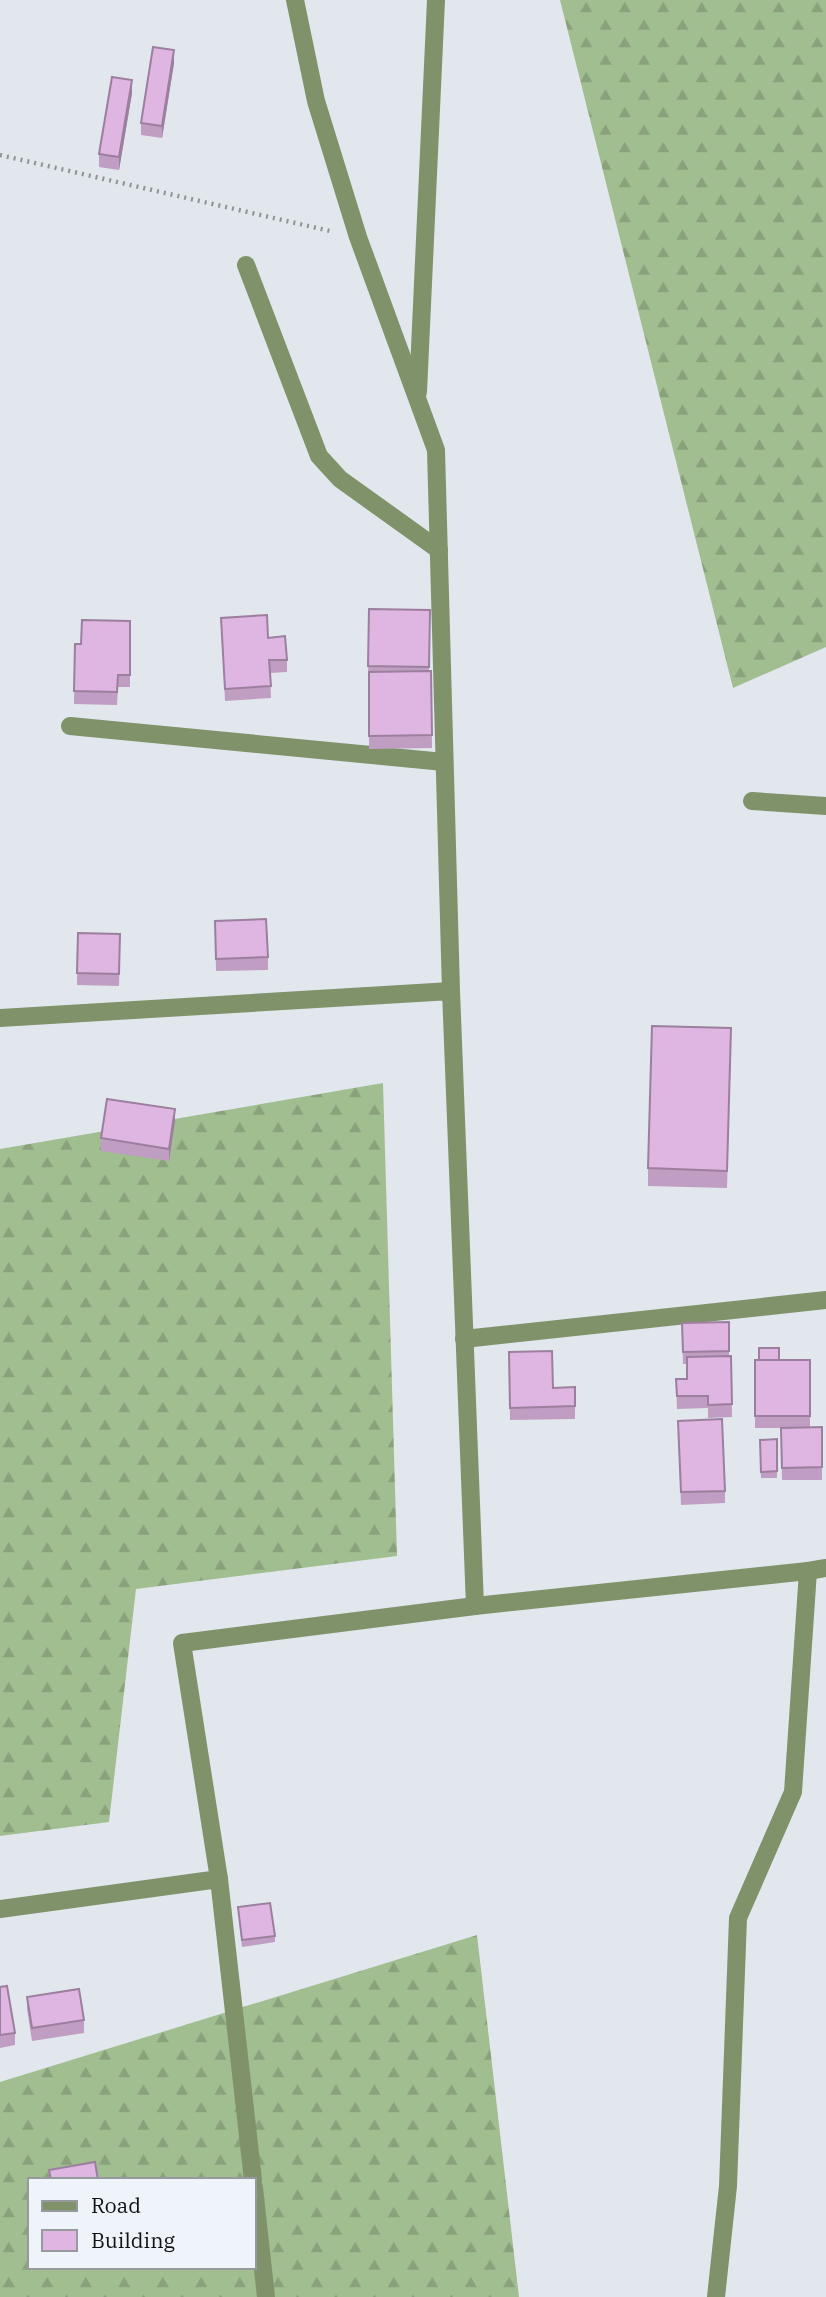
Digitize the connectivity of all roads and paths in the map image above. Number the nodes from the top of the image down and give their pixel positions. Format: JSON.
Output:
{"nodes":[{"id":1,"x":295,"y":0,"type":"edge"},
{"id":2,"x":436,"y":0,"type":"edge"},
{"id":3,"x":0,"y":155,"type":"edge"},
{"id":4,"x":358,"y":237,"type":"junction"},
{"id":5,"x":246,"y":265,"type":"dead end"},
{"id":6,"x":418,"y":400,"type":"junction"},
{"id":7,"x":439,"y":550,"type":"junction"},
{"id":8,"x":70,"y":726,"type":"dead end"},
{"id":9,"x":444,"y":762,"type":"junction"},
{"id":10,"x":752,"y":801,"type":"dead end"},
{"id":11,"x":826,"y":806,"type":"edge"},
{"id":12,"x":451,"y":991,"type":"junction"},
{"id":13,"x":0,"y":1018,"type":"edge"},
{"id":14,"x":826,"y":1300,"type":"edge"},
{"id":15,"x":464,"y":1339,"type":"junction"},
{"id":16,"x":817,"y":1569,"type":"edge"},
{"id":17,"x":475,"y":1606,"type":"junction"},
{"id":18,"x":219,"y":1879,"type":"junction"},
{"id":19,"x":0,"y":1909,"type":"edge"},
{"id":20,"x":253,"y":2178,"type":"edge"},
{"id":21,"x":256,"y":2206,"type":"edge"},
{"id":22,"x":266,"y":2297,"type":"edge"},
{"id":23,"x":716,"y":2297,"type":"edge"}],
"edges":[{"from":1,"to":4,"type":"street"},
{"from":2,"to":6,"type":"street"},
{"from":3,"to":4,"type":"path"},
{"from":4,"to":6,"type":"street"},
{"from":5,"to":7,"type":"street"},
{"from":6,"to":7,"type":"street"},
{"from":7,"to":9,"type":"street"},
{"from":8,"to":9,"type":"street"},
{"from":9,"to":12,"type":"street"},
{"from":10,"to":11,"type":"street"},
{"from":12,"to":13,"type":"street"},
{"from":12,"to":15,"type":"street"},
{"from":14,"to":15,"type":"street"},
{"from":15,"to":17,"type":"street"},
{"from":16,"to":17,"type":"street"},
{"from":16,"to":23,"type":"street"},
{"from":17,"to":18,"type":"street"},
{"from":18,"to":19,"type":"street"},
{"from":18,"to":20,"type":"street"},
{"from":21,"to":22,"type":"street"}]}
